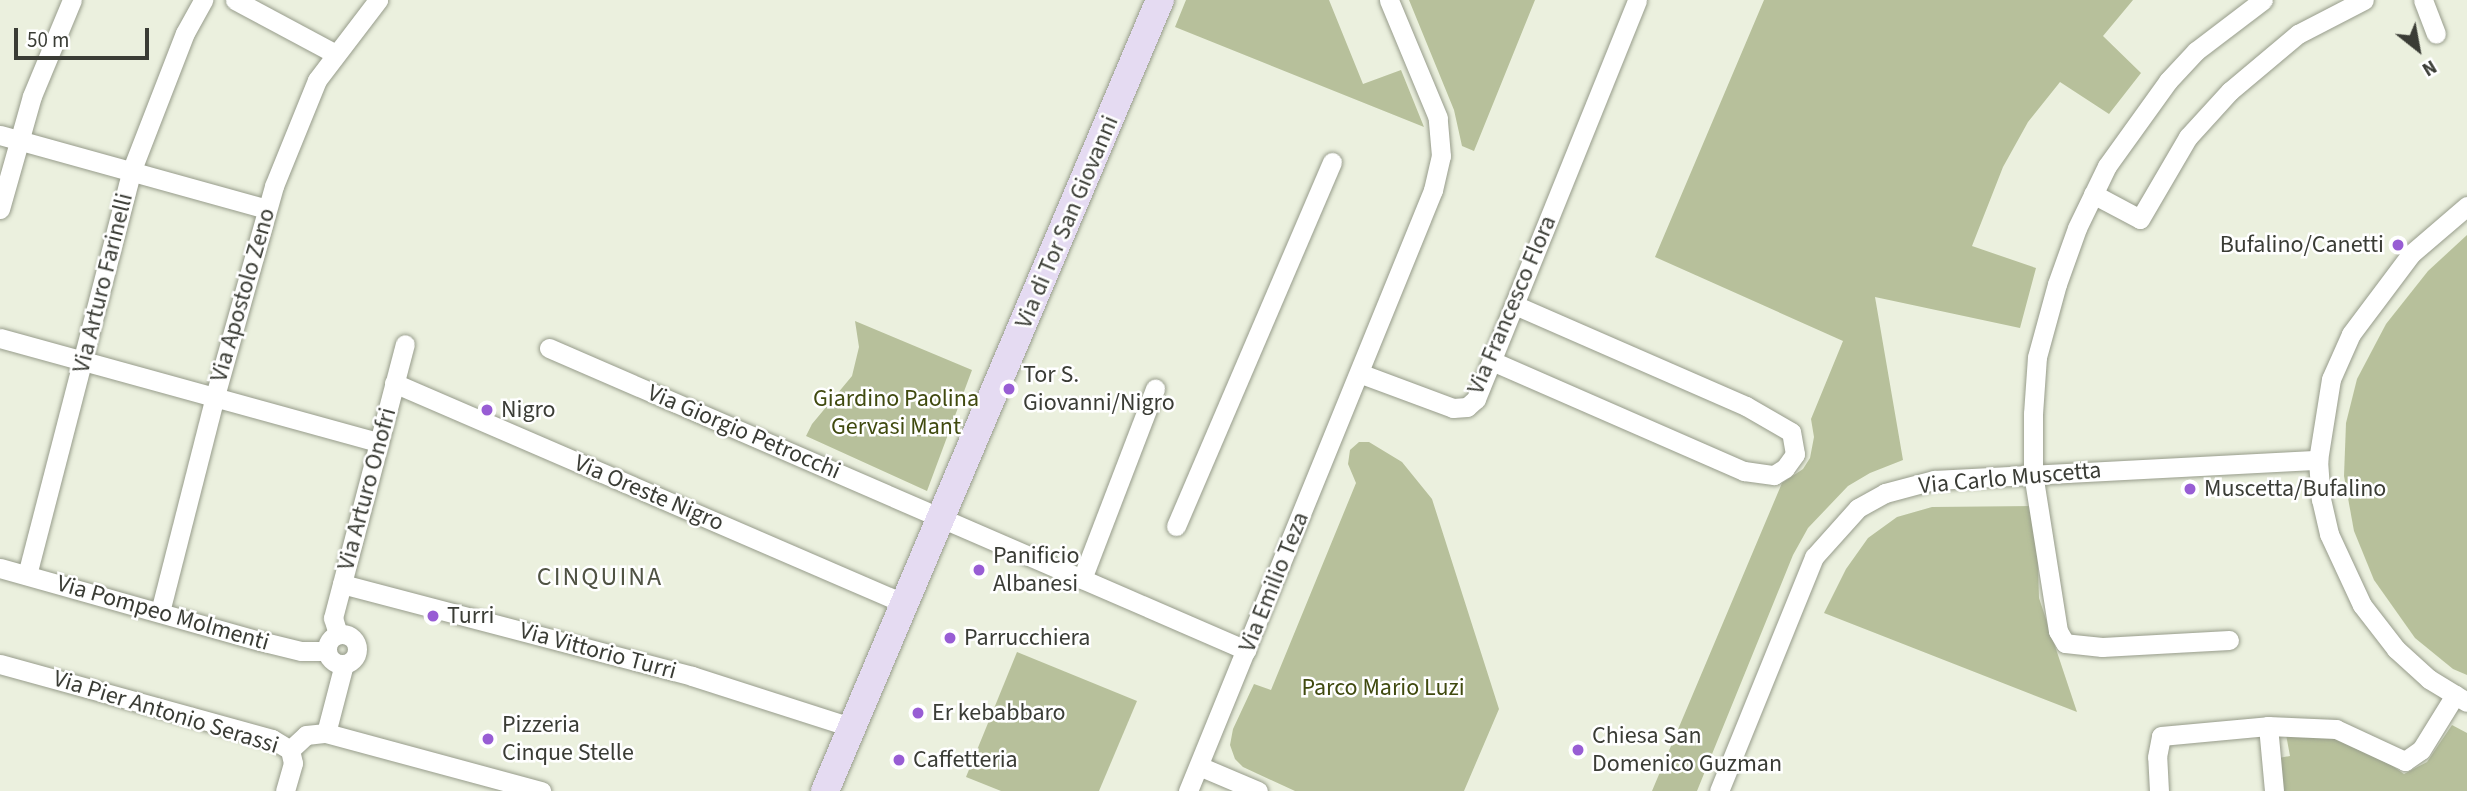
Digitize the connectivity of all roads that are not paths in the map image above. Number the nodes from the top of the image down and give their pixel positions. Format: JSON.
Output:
{"nodes":[{"id":1,"x":72,"y":0,"type":"edge"},
{"id":2,"x":203,"y":0,"type":"edge"},
{"id":3,"x":234,"y":0,"type":"edge"},
{"id":4,"x":379,"y":0,"type":"edge"},
{"id":5,"x":1160,"y":0,"type":"edge"},
{"id":6,"x":1389,"y":0,"type":"edge"},
{"id":7,"x":1637,"y":0,"type":"edge"},
{"id":8,"x":2263,"y":0,"type":"edge"},
{"id":9,"x":2364,"y":0,"type":"edge"},
{"id":10,"x":2423,"y":0,"type":"edge"},
{"id":11,"x":2436,"y":34,"type":"dead end"},
{"id":12,"x":334,"y":53,"type":"junction"},
{"id":13,"x":9,"y":137,"type":"edge"},
{"id":14,"x":1332,"y":162,"type":"dead end"},
{"id":15,"x":131,"y":172,"type":"junction"},
{"id":16,"x":2093,"y":194,"type":"junction"},
{"id":17,"x":2467,"y":206,"type":"edge"},
{"id":18,"x":0,"y":209,"type":"edge"},
{"id":19,"x":267,"y":209,"type":"junction"},
{"id":20,"x":1514,"y":305,"type":"junction"},
{"id":21,"x":0,"y":338,"type":"edge"},
{"id":22,"x":405,"y":344,"type":"dead end"},
{"id":23,"x":548,"y":348,"type":"dead end"},
{"id":24,"x":83,"y":361,"type":"junction"},
{"id":25,"x":1492,"y":361,"type":"junction"},
{"id":26,"x":1359,"y":373,"type":"junction"},
{"id":27,"x":394,"y":383,"type":"junction"},
{"id":28,"x":1155,"y":389,"type":"dead end"},
{"id":29,"x":215,"y":396,"type":"junction"},
{"id":30,"x":378,"y":442,"type":"junction"},
{"id":31,"x":2318,"y":460,"type":"junction"},
{"id":32,"x":2033,"y":474,"type":"junction"},
{"id":33,"x":940,"y":517,"type":"junction"},
{"id":34,"x":1176,"y":526,"type":"dead end"},
{"id":35,"x":0,"y":568,"type":"edge"},
{"id":36,"x":27,"y":575,"type":"junction"},
{"id":37,"x":1082,"y":579,"type":"junction"},
{"id":38,"x":342,"y":584,"type":"junction"},
{"id":39,"x":903,"y":603,"type":"junction"},
{"id":40,"x":160,"y":612,"type":"junction"},
{"id":41,"x":338,"y":634,"type":"junction"},
{"id":42,"x":2229,"y":639,"type":"dead end"},
{"id":43,"x":1246,"y":650,"type":"junction"},
{"id":44,"x":327,"y":651,"type":"junction"},
{"id":45,"x":0,"y":664,"type":"edge"},
{"id":46,"x":344,"y":664,"type":"junction"},
{"id":47,"x":2461,"y":699,"type":"edge"},
{"id":48,"x":2268,"y":726,"type":"junction"},
{"id":49,"x":851,"y":727,"type":"junction"},
{"id":50,"x":326,"y":733,"type":"junction"},
{"id":51,"x":290,"y":750,"type":"junction"},
{"id":52,"x":1199,"y":766,"type":"junction"},
{"id":53,"x":285,"y":791,"type":"edge"},
{"id":54,"x":541,"y":791,"type":"edge"},
{"id":55,"x":825,"y":791,"type":"edge"},
{"id":56,"x":1188,"y":791,"type":"edge"},
{"id":57,"x":1258,"y":791,"type":"edge"},
{"id":58,"x":1719,"y":791,"type":"edge"},
{"id":59,"x":2158,"y":791,"type":"edge"},
{"id":60,"x":2274,"y":791,"type":"edge"}],
"edges":[{"from":1,"to":13,"type":"street"},
{"from":2,"to":15,"type":"street","name":"Via Arturo Farinelli"},
{"from":3,"to":12,"type":"street"},
{"from":4,"to":12,"type":"street","name":"Via Apostolo Zeno"},
{"from":5,"to":33,"type":"street","name":"Via di Tor San Giovanni"},
{"from":6,"to":26,"type":"street"},
{"from":7,"to":20,"type":"street","name":"Via Francesco Flora"},
{"from":8,"to":16,"type":"street"},
{"from":9,"to":16,"type":"street"},
{"from":10,"to":11,"type":"street"},
{"from":12,"to":19,"type":"street","name":"Via Apostolo Zeno"},
{"from":13,"to":15,"type":"street"},
{"from":13,"to":18,"type":"street"},
{"from":14,"to":34,"type":"street"},
{"from":15,"to":19,"type":"street"},
{"from":15,"to":24,"type":"street","name":"Via Arturo Farinelli"},
{"from":16,"to":32,"type":"street"},
{"from":17,"to":31,"type":"street"},
{"from":19,"to":29,"type":"street","name":"Via Apostolo Zeno"},
{"from":20,"to":25,"type":"street","name":"Via Francesco Flora"},
{"from":20,"to":25,"type":"street"},
{"from":21,"to":24,"type":"street"},
{"from":22,"to":27,"type":"street","name":"Via Arturo Onofri"},
{"from":23,"to":33,"type":"street","name":"Via Giorgio Petrocchi"},
{"from":24,"to":29,"type":"street"},
{"from":24,"to":36,"type":"street","name":"Via Arturo Farinelli"},
{"from":25,"to":26,"type":"street","name":"Via Francesco Flora"},
{"from":26,"to":43,"type":"street","name":"Via Emilio Teza"},
{"from":27,"to":30,"type":"street","name":"Via Arturo Onofri"},
{"from":27,"to":39,"type":"street","name":"Via Oreste Nigro"},
{"from":28,"to":37,"type":"street"},
{"from":29,"to":30,"type":"street"},
{"from":29,"to":40,"type":"street","name":"Via Apostolo Zeno"},
{"from":30,"to":38,"type":"street","name":"Via Arturo Onofri"},
{"from":31,"to":32,"type":"street","name":"Via Carlo Muscetta"},
{"from":31,"to":47,"type":"street"},
{"from":32,"to":42,"type":"street"},
{"from":32,"to":58,"type":"street","name":"Via Carlo Muscetta"},
{"from":33,"to":37,"type":"street","name":"Via Giorgio Petrocchi"},
{"from":33,"to":39,"type":"street","name":"Via di Tor San Giovanni"},
{"from":35,"to":36,"type":"street","name":"Via Pompeo Molmenti"},
{"from":36,"to":40,"type":"street","name":"Via Pompeo Molmenti"},
{"from":37,"to":43,"type":"street","name":"Via Giorgio Petrocchi"},
{"from":38,"to":41,"type":"street","name":"Via Arturo Onofri"},
{"from":38,"to":49,"type":"street","name":"Via Vittorio Turri"},
{"from":39,"to":49,"type":"street","name":"Via di Tor San Giovanni"},
{"from":40,"to":44,"type":"street","name":"Via Pompeo Molmenti"},
{"from":41,"to":44,"type":"street"},
{"from":41,"to":46,"type":"street"},
{"from":43,"to":52,"type":"street","name":"Via Emilio Teza"},
{"from":44,"to":46,"type":"street"},
{"from":45,"to":51,"type":"street","name":"Via Pier Antonio Serassi"},
{"from":46,"to":50,"type":"street"},
{"from":47,"to":48,"type":"street"},
{"from":48,"to":59,"type":"street"},
{"from":48,"to":60,"type":"street"},
{"from":49,"to":55,"type":"street","name":"Via di Tor San Giovanni"},
{"from":50,"to":51,"type":"street","name":"Via Pier Antonio Serassi"},
{"from":50,"to":54,"type":"street"},
{"from":51,"to":53,"type":"street"},
{"from":52,"to":56,"type":"street","name":"Via Emilio Teza"},
{"from":52,"to":57,"type":"street"}]}
